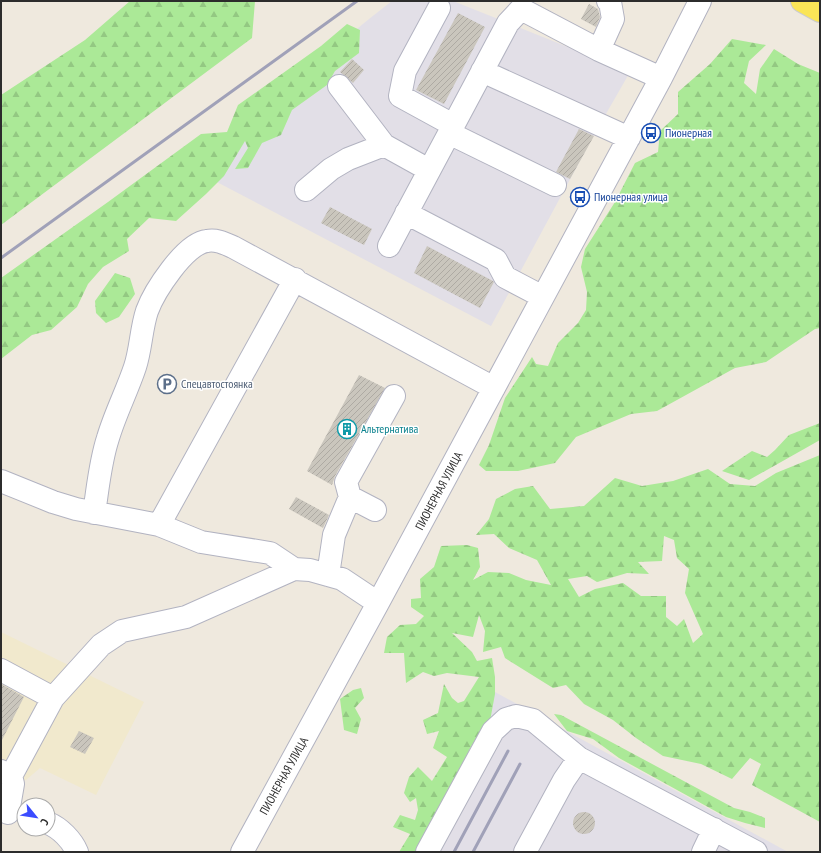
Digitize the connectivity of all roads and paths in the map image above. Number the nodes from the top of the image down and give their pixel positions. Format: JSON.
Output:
{"nodes":[{"id":1,"x":608,"y":1,"type":"edge"},
{"id":2,"x":700,"y":1,"type":"edge"},
{"id":3,"x":802,"y":1,"type":"edge"},
{"id":4,"x":439,"y":8,"type":"dead end"},
{"id":5,"x":820,"y":11,"type":"edge"},
{"id":6,"x":599,"y":50,"type":"junction"},
{"id":7,"x":482,"y":71,"type":"junction"},
{"id":8,"x":661,"y":78,"type":"junction"},
{"id":9,"x":339,"y":86,"type":"dead end"},
{"id":10,"x":451,"y":129,"type":"junction"},
{"id":11,"x":629,"y":138,"type":"junction"},
{"id":12,"x":384,"y":145,"type":"junction"},
{"id":13,"x":429,"y":170,"type":"junction"},
{"id":14,"x":555,"y":185,"type":"dead end"},
{"id":15,"x":306,"y":190,"type":"dead end"},
{"id":16,"x":406,"y":213,"type":"junction"},
{"id":17,"x":389,"y":246,"type":"dead end"},
{"id":18,"x":295,"y":279,"type":"junction"},
{"id":19,"x":543,"y":297,"type":"junction"},
{"id":20,"x":494,"y":388,"type":"junction"},
{"id":21,"x":394,"y":396,"type":"dead end"},
{"id":22,"x":1,"y":481,"type":"edge"},
{"id":23,"x":350,"y":498,"type":"junction"},
{"id":24,"x":376,"y":510,"type":"dead end"},
{"id":25,"x":94,"y":513,"type":"junction"},
{"id":26,"x":159,"y":525,"type":"junction"},
{"id":27,"x":294,"y":569,"type":"junction"},
{"id":28,"x":328,"y":576,"type":"junction"},
{"id":29,"x":378,"y":603,"type":"junction"},
{"id":30,"x":1,"y":670,"type":"edge"},
{"id":31,"x":53,"y":698,"type":"junction"},
{"id":32,"x":579,"y":758,"type":"junction"},
{"id":33,"x":6,"y":774,"type":"edge"},
{"id":34,"x":11,"y":814,"type":"edge"},
{"id":35,"x":56,"y":828,"type":"edge"},
{"id":36,"x":714,"y":829,"type":"junction"},
{"id":37,"x":77,"y":852,"type":"edge"},
{"id":38,"x":242,"y":852,"type":"edge"},
{"id":39,"x":428,"y":852,"type":"edge"},
{"id":40,"x":525,"y":852,"type":"edge"},
{"id":41,"x":703,"y":852,"type":"edge"},
{"id":42,"x":756,"y":852,"type":"edge"}],
"edges":[{"from":1,"to":6,"type":"street"},
{"from":2,"to":8,"type":"street","name":"ПИОНЕРНАЯ УЛИЦА"},
{"from":3,"to":5,"type":"main road"},
{"from":4,"to":10,"type":"street"},
{"from":6,"to":7,"type":"street"},
{"from":6,"to":8,"type":"street"},
{"from":7,"to":10,"type":"street"},
{"from":7,"to":11,"type":"street"},
{"from":8,"to":11,"type":"street","name":"ПИОНЕРНАЯ УЛИЦА"},
{"from":9,"to":12,"type":"street"},
{"from":10,"to":13,"type":"street"},
{"from":10,"to":14,"type":"street"},
{"from":11,"to":19,"type":"street","name":"ПИОНЕРНАЯ УЛИЦА"},
{"from":12,"to":13,"type":"street"},
{"from":12,"to":15,"type":"street"},
{"from":13,"to":16,"type":"street"},
{"from":16,"to":17,"type":"street"},
{"from":16,"to":19,"type":"street"},
{"from":18,"to":20,"type":"street"},
{"from":18,"to":25,"type":"street"},
{"from":18,"to":26,"type":"street"},
{"from":19,"to":20,"type":"street","name":"ПИОНЕРНАЯ УЛИЦА"},
{"from":20,"to":29,"type":"street","name":"ПИОНЕРНАЯ УЛИЦА"},
{"from":21,"to":23,"type":"street"},
{"from":22,"to":25,"type":"street"},
{"from":23,"to":24,"type":"street"},
{"from":23,"to":28,"type":"street"},
{"from":25,"to":26,"type":"street"},
{"from":26,"to":27,"type":"street"},
{"from":27,"to":28,"type":"street"},
{"from":27,"to":31,"type":"street"},
{"from":28,"to":29,"type":"street"},
{"from":29,"to":38,"type":"street","name":"ПИОНЕРНАЯ УЛИЦА"},
{"from":30,"to":31,"type":"street"},
{"from":31,"to":33,"type":"street"},
{"from":32,"to":36,"type":"street"},
{"from":32,"to":39,"type":"street"},
{"from":32,"to":40,"type":"street"},
{"from":33,"to":34,"type":"street"},
{"from":35,"to":37,"type":"street"},
{"from":36,"to":41,"type":"street"},
{"from":36,"to":42,"type":"street"}]}
